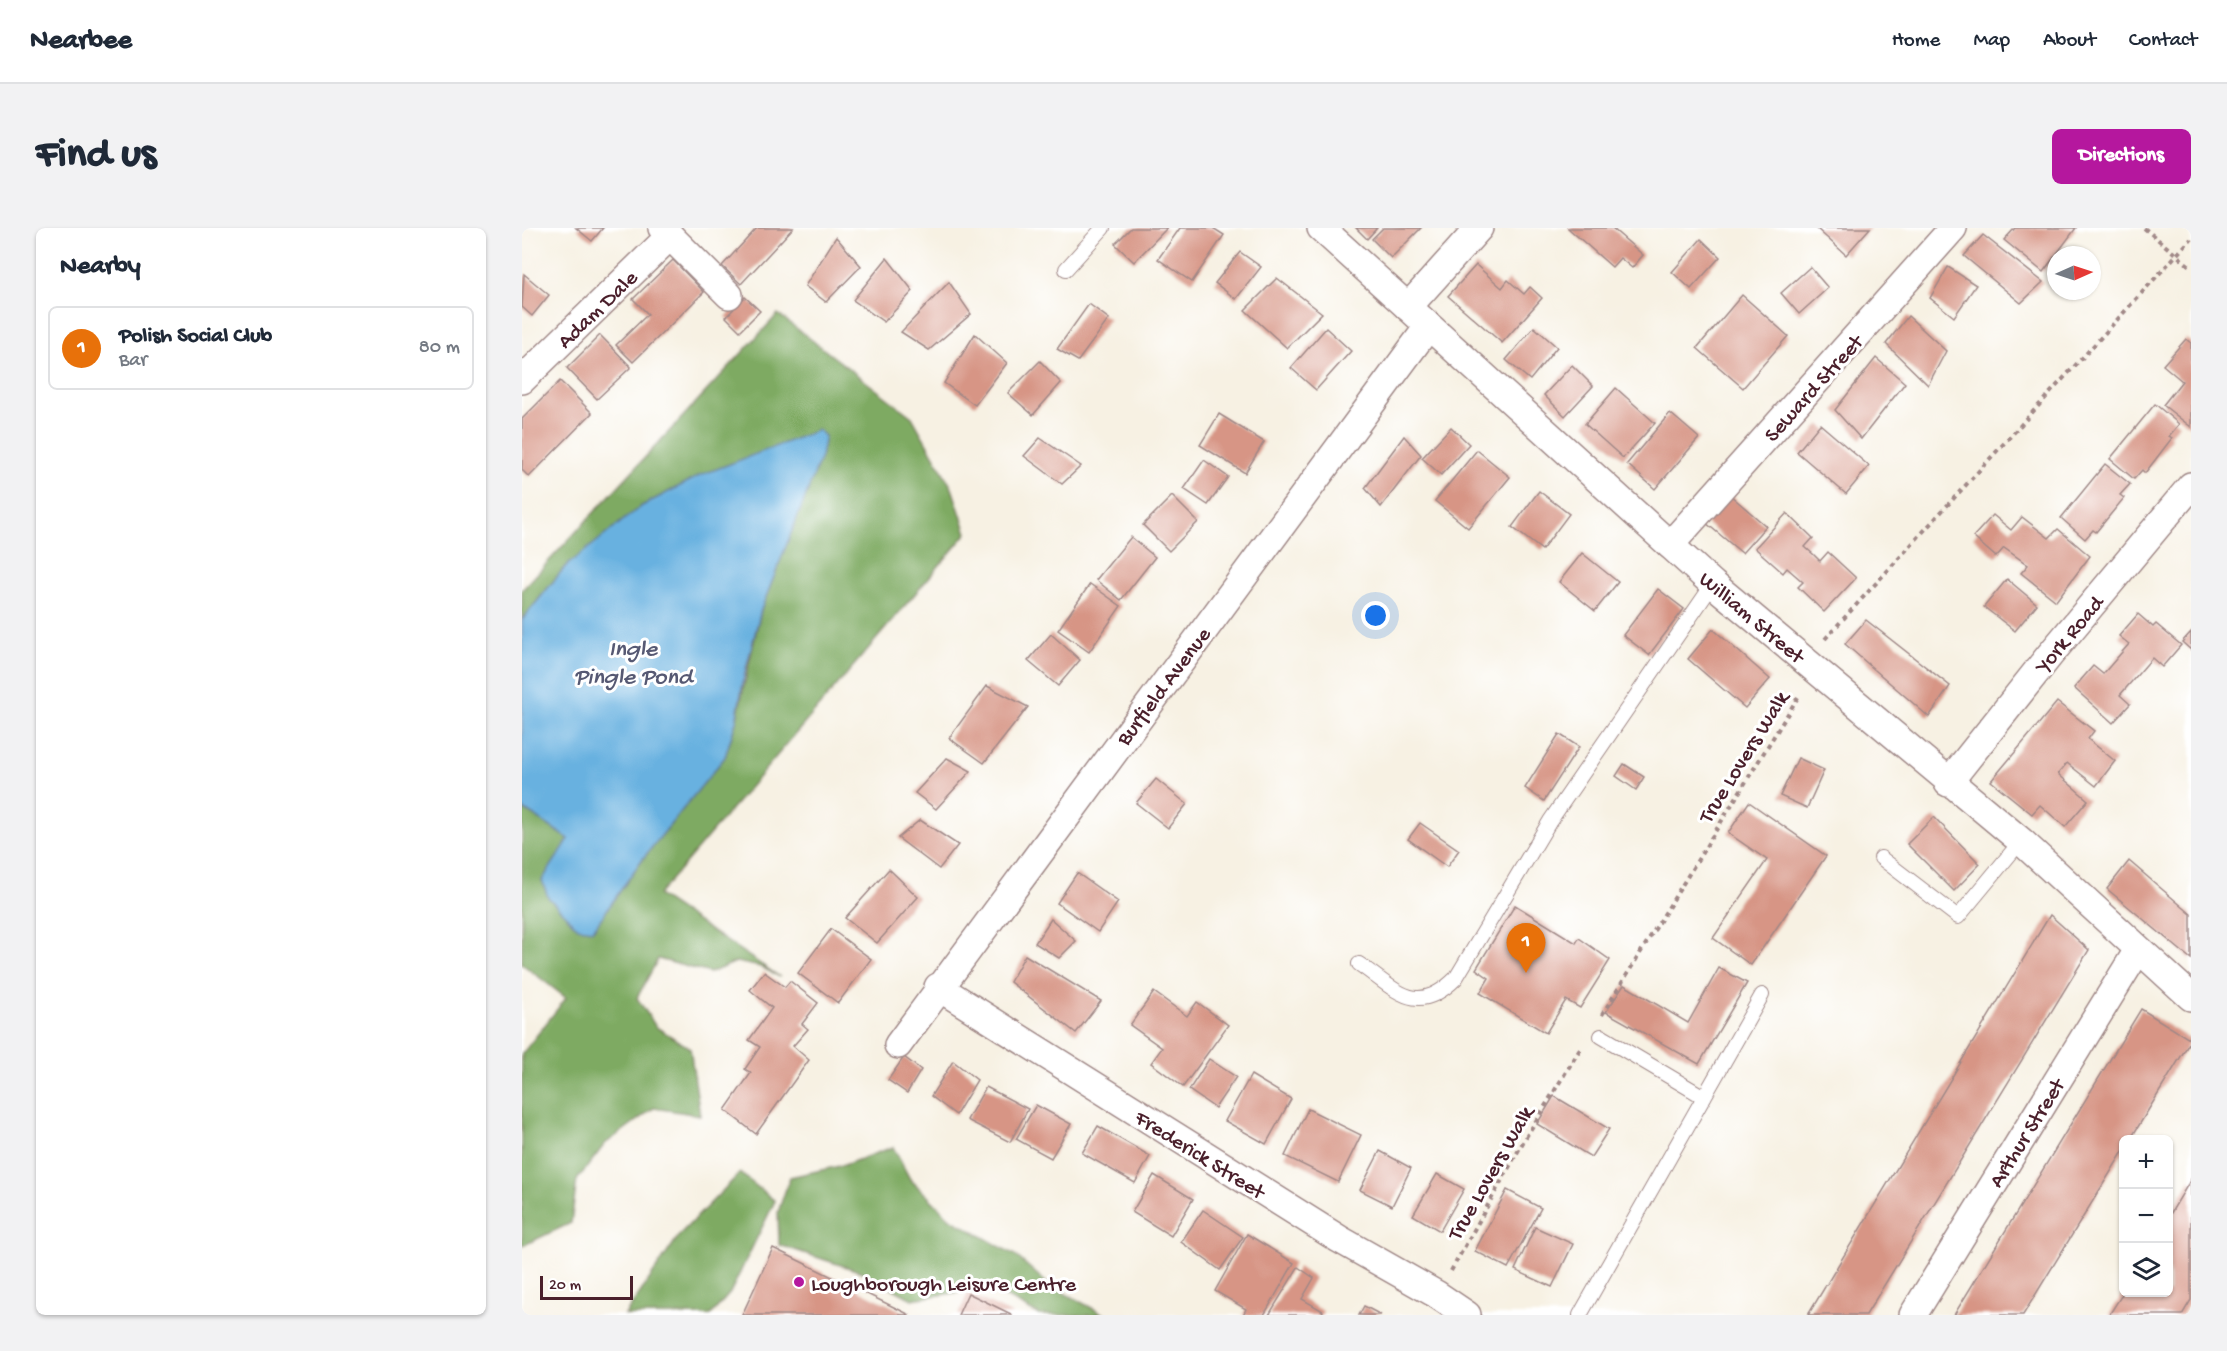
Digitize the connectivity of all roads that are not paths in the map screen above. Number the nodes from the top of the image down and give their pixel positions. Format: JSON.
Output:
{"nodes":[{"id":1,"x":1103,"y":228,"type":"edge"},
{"id":2,"x":1321,"y":228,"type":"edge"},
{"id":3,"x":1479,"y":228,"type":"edge"},
{"id":4,"x":1953,"y":228,"type":"edge"},
{"id":5,"x":666,"y":232,"type":"edge"},
{"id":6,"x":1066,"y":269,"type":"dead end"},
{"id":7,"x":729,"y":295,"type":"dead end"},
{"id":8,"x":1408,"y":307,"type":"junction"},
{"id":9,"x":1428,"y":327,"type":"junction"},
{"id":10,"x":522,"y":380,"type":"edge"},
{"id":11,"x":2191,"y":486,"type":"edge"},
{"id":12,"x":1670,"y":545,"type":"junction"},
{"id":13,"x":1713,"y":584,"type":"junction"},
{"id":14,"x":1948,"y":783,"type":"junction"},
{"id":15,"x":2021,"y":841,"type":"junction"},
{"id":16,"x":1881,"y":858,"type":"dead end"},
{"id":17,"x":2138,"y":950,"type":"junction"},
{"id":18,"x":1359,"y":964,"type":"dead end"},
{"id":19,"x":938,"y":987,"type":"junction"},
{"id":20,"x":1762,"y":995,"type":"dead end"},
{"id":21,"x":2191,"y":997,"type":"edge"},
{"id":22,"x":1598,"y":1030,"type":"road end"},
{"id":23,"x":898,"y":1045,"type":"dead end"},
{"id":24,"x":1704,"y":1097,"type":"junction"},
{"id":25,"x":1467,"y":1315,"type":"edge"},
{"id":26,"x":1580,"y":1315,"type":"edge"},
{"id":27,"x":1913,"y":1315,"type":"edge"}],
"edges":[{"from":1,"to":6,"type":"lane"},
{"from":2,"to":8,"type":"street","name":"William Street"},
{"from":3,"to":8,"type":"street"},
{"from":4,"to":12,"type":"street","name":"Seward Street"},
{"from":5,"to":7,"type":"street","name":"Adam Dale"},
{"from":5,"to":10,"type":"street","name":"Adam Dale"},
{"from":8,"to":9,"type":"street","name":"William Street"},
{"from":9,"to":12,"type":"street","name":"William Street"},
{"from":9,"to":19,"type":"street","name":"Burfield Avenue"},
{"from":11,"to":14,"type":"street","name":"York Road"},
{"from":12,"to":13,"type":"street","name":"William Street"},
{"from":13,"to":14,"type":"street","name":"William Street"},
{"from":13,"to":18,"type":"lane"},
{"from":14,"to":15,"type":"street","name":"William Street"},
{"from":15,"to":16,"type":"lane"},
{"from":15,"to":17,"type":"street","name":"William Street"},
{"from":17,"to":21,"type":"street","name":"William Street"},
{"from":17,"to":27,"type":"street","name":"Arthur Street"},
{"from":19,"to":23,"type":"street","name":"Burfield Avenue"},
{"from":19,"to":25,"type":"street","name":"Frederick Street"},
{"from":20,"to":24,"type":"lane"},
{"from":22,"to":24,"type":"lane"},
{"from":24,"to":26,"type":"lane"}]}
